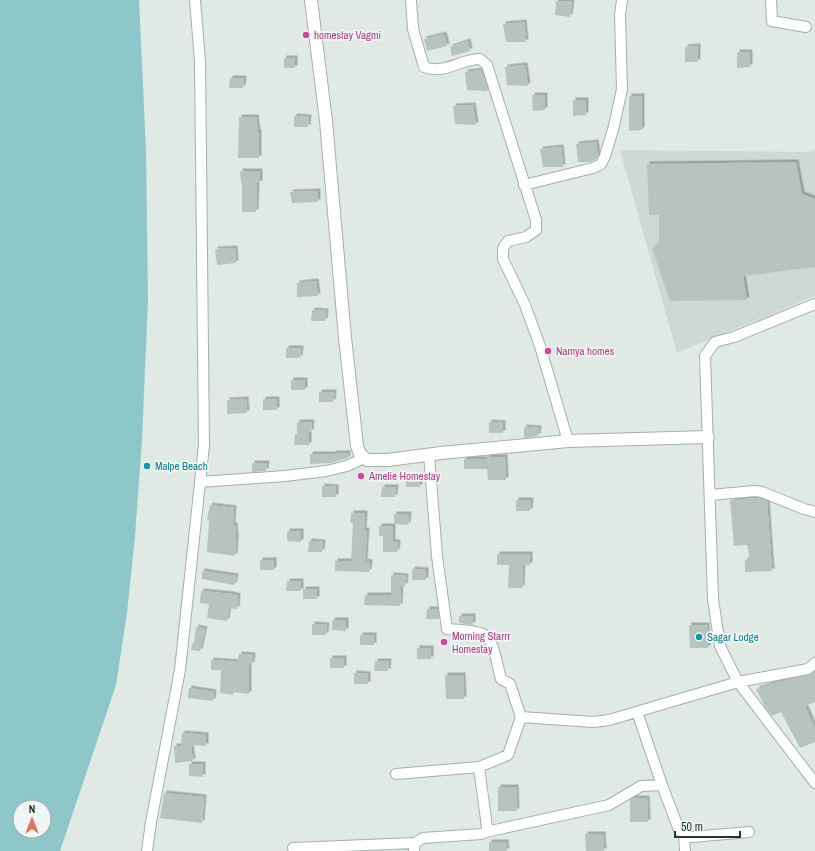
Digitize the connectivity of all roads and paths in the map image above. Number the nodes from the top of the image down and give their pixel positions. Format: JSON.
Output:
{"nodes":[{"id":1,"x":195,"y":0,"type":"edge"},
{"id":2,"x":311,"y":0,"type":"edge"},
{"id":3,"x":411,"y":0,"type":"edge"},
{"id":4,"x":622,"y":0,"type":"edge"},
{"id":5,"x":771,"y":0,"type":"edge"},
{"id":6,"x":806,"y":27,"type":"dead end"},
{"id":7,"x":524,"y":184,"type":"junction"},
{"id":8,"x":815,"y":304,"type":"edge"},
{"id":9,"x":708,"y":436,"type":"junction"},
{"id":10,"x":568,"y":441,"type":"junction"},
{"id":11,"x":429,"y":455,"type":"junction"},
{"id":12,"x":364,"y":458,"type":"junction"},
{"id":13,"x":200,"y":482,"type":"junction"},
{"id":14,"x":710,"y":495,"type":"junction"},
{"id":15,"x":815,"y":512,"type":"edge"},
{"id":16,"x":815,"y":663,"type":"edge"},
{"id":17,"x":738,"y":682,"type":"junction"},
{"id":18,"x":637,"y":712,"type":"junction"},
{"id":19,"x":521,"y":717,"type":"junction"},
{"id":20,"x":479,"y":767,"type":"junction"},
{"id":21,"x":396,"y":774,"type":"dead end"},
{"id":22,"x":815,"y":784,"type":"edge"},
{"id":23,"x":662,"y":785,"type":"junction"},
{"id":24,"x":486,"y":832,"type":"junction"},
{"id":25,"x":749,"y":832,"type":"dead end"},
{"id":26,"x":684,"y":834,"type":"junction"},
{"id":27,"x":414,"y":847,"type":"edge"},
{"id":28,"x":293,"y":848,"type":"dead end"},
{"id":29,"x":147,"y":851,"type":"edge"},
{"id":30,"x":685,"y":851,"type":"edge"}],
"edges":[{"from":1,"to":13,"type":"street"},
{"from":2,"to":12,"type":"street"},
{"from":3,"to":7,"type":"street"},
{"from":4,"to":7,"type":"street"},
{"from":5,"to":6,"type":"street"},
{"from":7,"to":10,"type":"street"},
{"from":8,"to":9,"type":"street"},
{"from":9,"to":10,"type":"street"},
{"from":9,"to":14,"type":"street"},
{"from":10,"to":11,"type":"street"},
{"from":11,"to":12,"type":"street"},
{"from":11,"to":19,"type":"street"},
{"from":12,"to":13,"type":"street"},
{"from":13,"to":29,"type":"street"},
{"from":14,"to":15,"type":"street"},
{"from":14,"to":17,"type":"street"},
{"from":16,"to":17,"type":"street"},
{"from":17,"to":18,"type":"street"},
{"from":17,"to":22,"type":"street"},
{"from":18,"to":19,"type":"street"},
{"from":18,"to":23,"type":"street"},
{"from":19,"to":20,"type":"street"},
{"from":20,"to":21,"type":"street"},
{"from":20,"to":24,"type":"street"},
{"from":23,"to":24,"type":"street"},
{"from":23,"to":26,"type":"street"},
{"from":24,"to":27,"type":"street"},
{"from":25,"to":26,"type":"street"},
{"from":26,"to":30,"type":"street"},
{"from":27,"to":28,"type":"street"}]}
